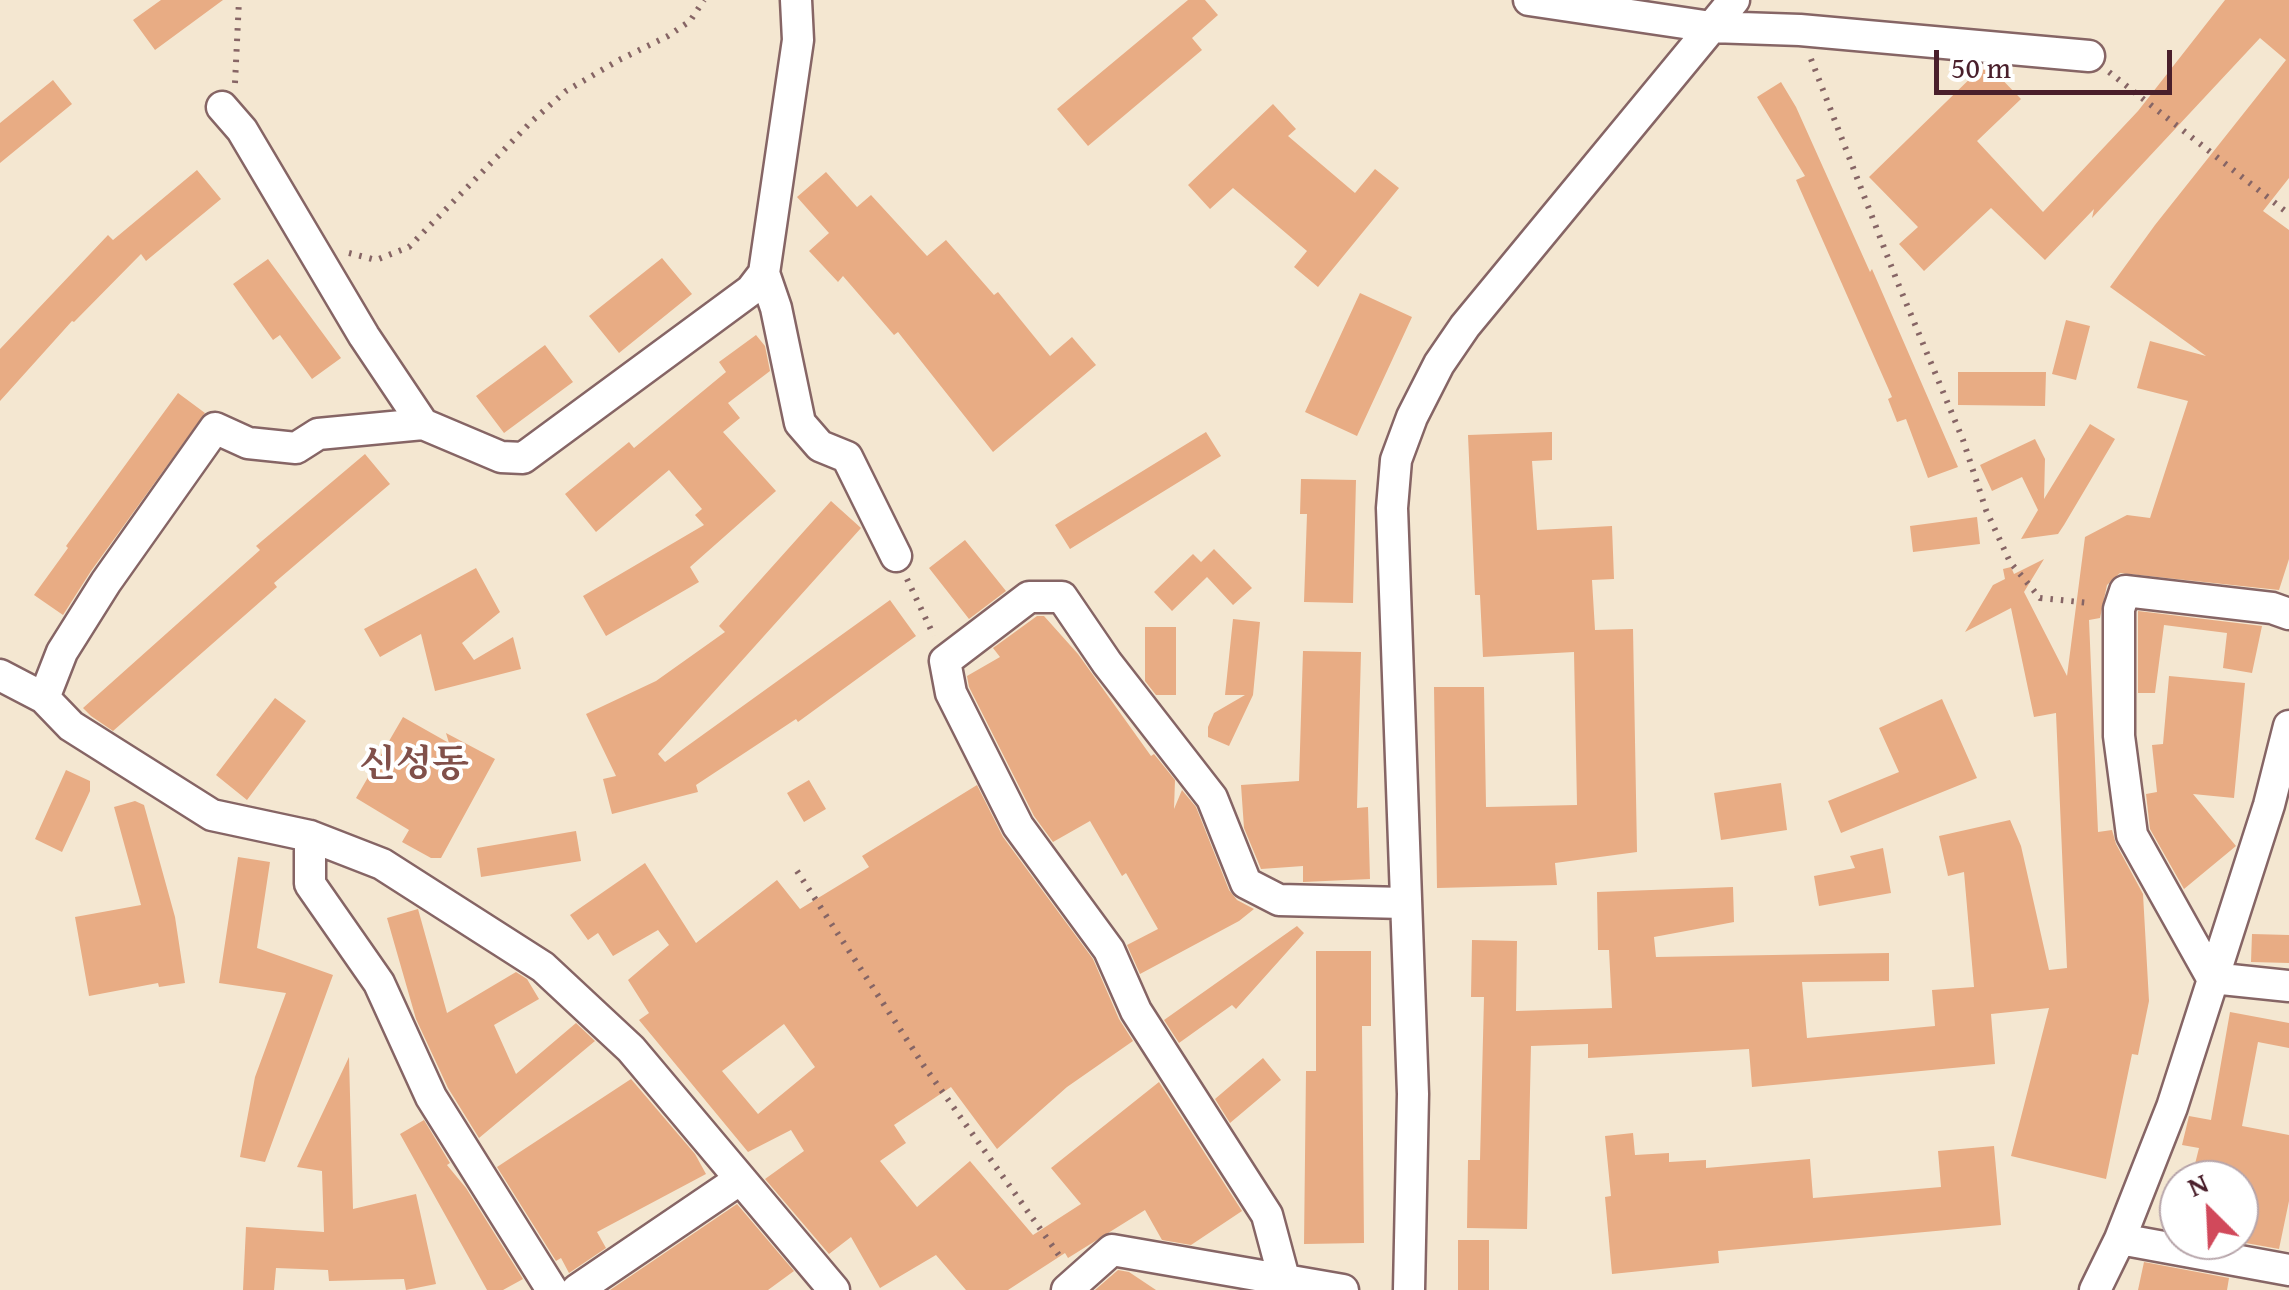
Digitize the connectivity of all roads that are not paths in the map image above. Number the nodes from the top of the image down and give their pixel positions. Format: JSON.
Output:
{"nodes":[{"id":1,"x":796,"y":0,"type":"edge"},
{"id":2,"x":1529,"y":0,"type":"edge"},
{"id":3,"x":1734,"y":0,"type":"edge"},
{"id":4,"x":1711,"y":27,"type":"junction"},
{"id":5,"x":2089,"y":56,"type":"road end"},
{"id":6,"x":232,"y":118,"type":"road end"},
{"id":7,"x":764,"y":274,"type":"junction"},
{"id":8,"x":423,"y":424,"type":"junction"},
{"id":9,"x":896,"y":556,"type":"road end"},
{"id":10,"x":2289,"y":614,"type":"edge"},
{"id":11,"x":0,"y":675,"type":"edge"},
{"id":12,"x":44,"y":698,"type":"junction"},
{"id":13,"x":2289,"y":726,"type":"edge"},
{"id":14,"x":310,"y":836,"type":"junction"},
{"id":15,"x":1404,"y":903,"type":"junction"},
{"id":16,"x":2212,"y":978,"type":"junction"},
{"id":17,"x":2289,"y":986,"type":"edge"},
{"id":18,"x":739,"y":1180,"type":"junction"},
{"id":19,"x":2120,"y":1239,"type":"junction"},
{"id":20,"x":2289,"y":1270,"type":"edge"},
{"id":21,"x":2244,"y":1276,"type":"edge"},
{"id":22,"x":1285,"y":1282,"type":"junction"},
{"id":23,"x":1072,"y":1286,"type":"edge"},
{"id":24,"x":2088,"y":1288,"type":"edge"},
{"id":25,"x":552,"y":1290,"type":"edge"},
{"id":26,"x":577,"y":1290,"type":"edge"},
{"id":27,"x":834,"y":1290,"type":"edge"},
{"id":28,"x":1343,"y":1290,"type":"edge"},
{"id":29,"x":1409,"y":1290,"type":"edge"}],
"edges":[{"from":1,"to":7,"type":"street"},
{"from":2,"to":4,"type":"street"},
{"from":3,"to":4,"type":"street"},
{"from":4,"to":5,"type":"street"},
{"from":4,"to":15,"type":"street"},
{"from":6,"to":8,"type":"street"},
{"from":7,"to":8,"type":"street"},
{"from":7,"to":9,"type":"street"},
{"from":8,"to":12,"type":"street"},
{"from":10,"to":16,"type":"street"},
{"from":11,"to":12,"type":"street"},
{"from":12,"to":14,"type":"street"},
{"from":13,"to":16,"type":"street"},
{"from":14,"to":18,"type":"street"},
{"from":14,"to":25,"type":"street"},
{"from":15,"to":22,"type":"street"},
{"from":15,"to":29,"type":"street"},
{"from":16,"to":17,"type":"street"},
{"from":16,"to":19,"type":"street"},
{"from":18,"to":26,"type":"street"},
{"from":18,"to":27,"type":"street"},
{"from":19,"to":21,"type":"street"},
{"from":19,"to":24,"type":"street"},
{"from":20,"to":21,"type":"street"},
{"from":22,"to":23,"type":"street"},
{"from":22,"to":28,"type":"street"}]}
